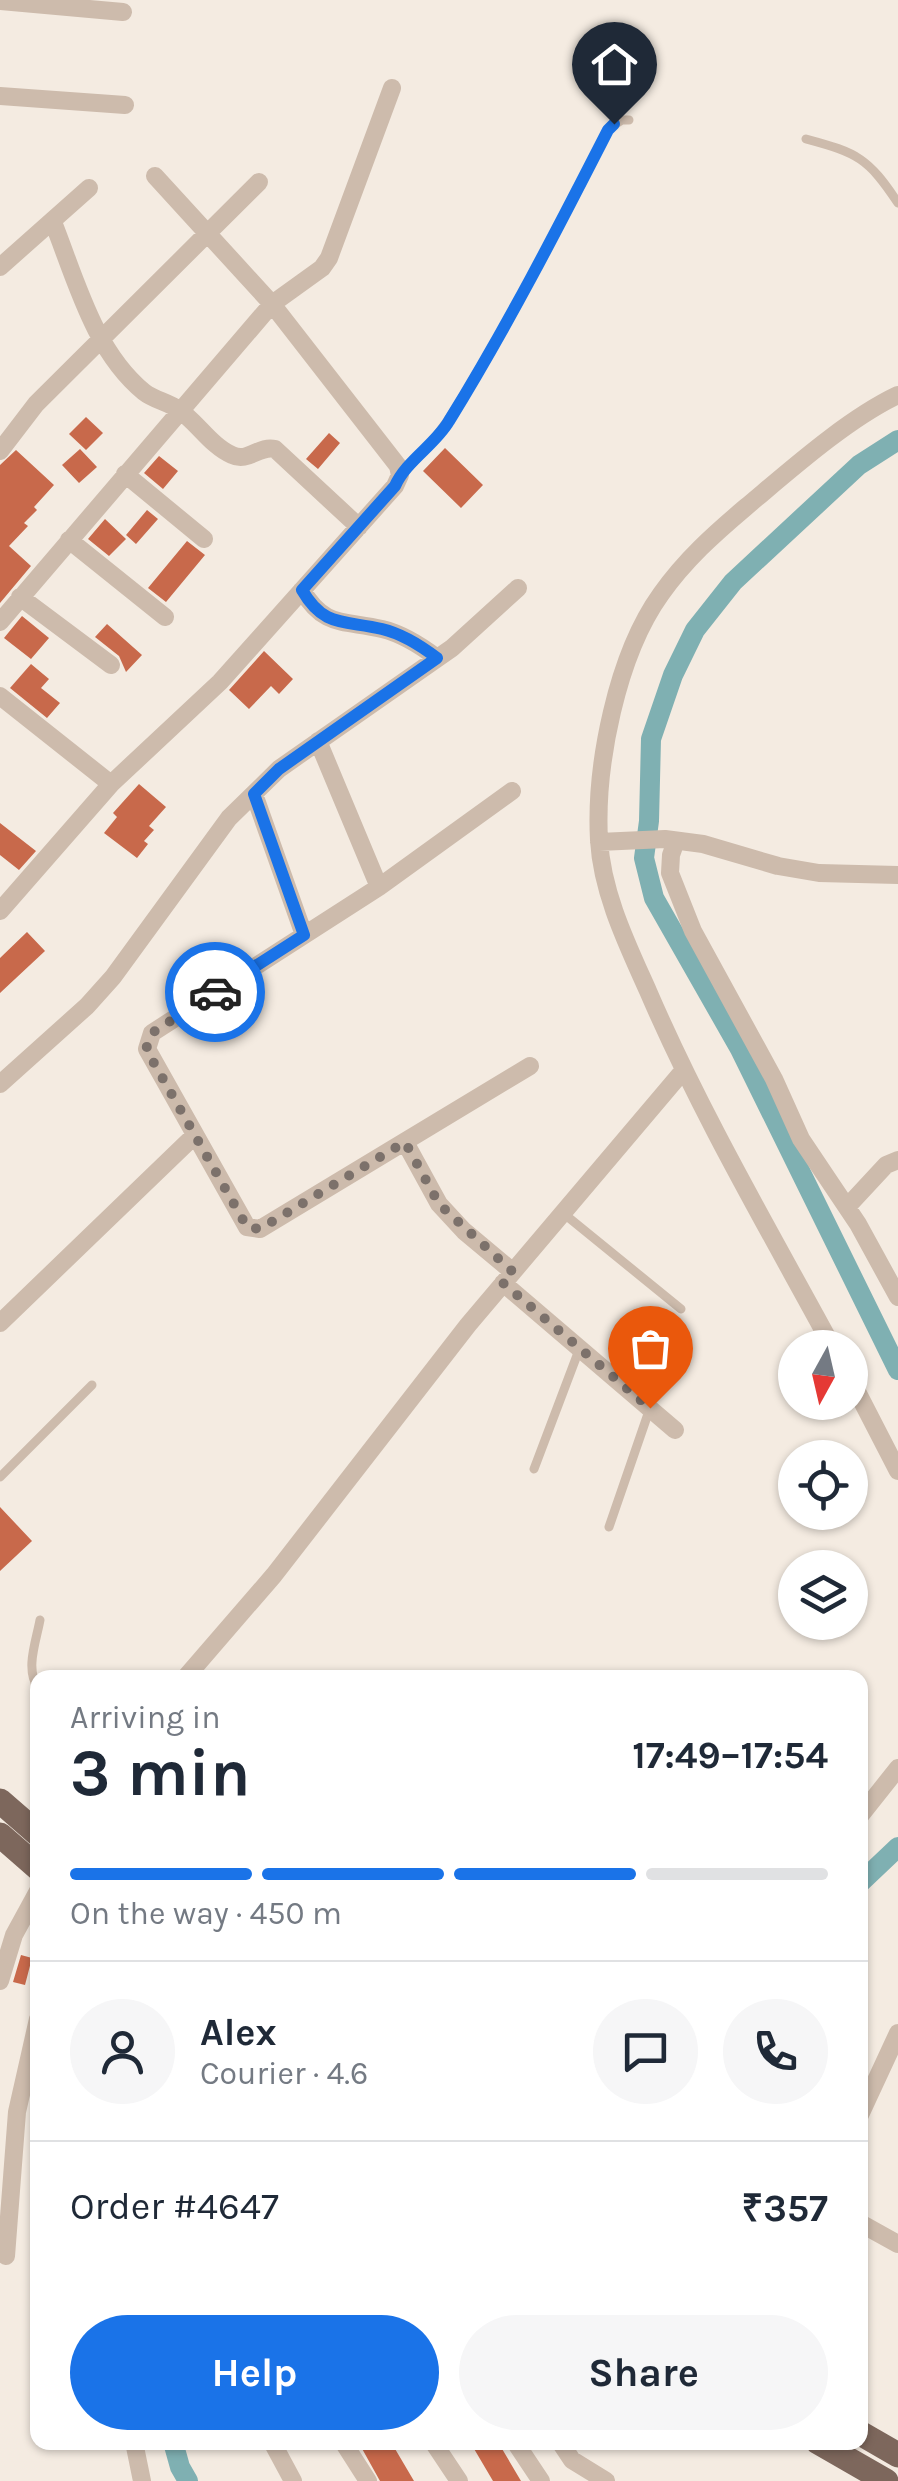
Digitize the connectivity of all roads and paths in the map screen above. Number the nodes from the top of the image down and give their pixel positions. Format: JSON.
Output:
{"nodes":[{"id":1,"x":0,"y":1,"type":"edge"},
{"id":2,"x":123,"y":12,"type":"dead end"},
{"id":3,"x":392,"y":88,"type":"dead end"},
{"id":4,"x":0,"y":96,"type":"edge"},
{"id":5,"x":125,"y":105,"type":"dead end"},
{"id":6,"x":629,"y":120,"type":"dead end"},
{"id":7,"x":806,"y":139,"type":"dead end"},
{"id":8,"x":155,"y":176,"type":"dead end"},
{"id":9,"x":259,"y":182,"type":"dead end"},
{"id":10,"x":88,"y":188,"type":"dead end"},
{"id":11,"x":898,"y":203,"type":"edge"},
{"id":12,"x":53,"y":222,"type":"junction"},
{"id":13,"x":206,"y":232,"type":"junction"},
{"id":14,"x":0,"y":266,"type":"edge"},
{"id":15,"x":272,"y":304,"type":"junction"},
{"id":16,"x":101,"y":340,"type":"junction"},
{"id":17,"x":898,"y":395,"type":"edge"},
{"id":18,"x":179,"y":410,"type":"junction"},
{"id":19,"x":0,"y":451,"type":"edge"},
{"id":20,"x":124,"y":474,"type":"junction"},
{"id":21,"x":400,"y":475,"type":"junction"},
{"id":22,"x":358,"y":527,"type":"junction"},
{"id":23,"x":204,"y":539,"type":"dead end"},
{"id":24,"x":69,"y":540,"type":"junction"},
{"id":25,"x":518,"y":588,"type":"dead end"},
{"id":26,"x":302,"y":590,"type":"junction"},
{"id":27,"x":20,"y":597,"type":"junction"},
{"id":28,"x":166,"y":618,"type":"dead end"},
{"id":29,"x":0,"y":622,"type":"edge"},
{"id":30,"x":437,"y":658,"type":"junction"},
{"id":31,"x":112,"y":665,"type":"dead end"},
{"id":32,"x":0,"y":696,"type":"edge"},
{"id":33,"x":318,"y":742,"type":"junction"},
{"id":34,"x":112,"y":784,"type":"junction"},
{"id":35,"x":512,"y":792,"type":"dead end"},
{"id":36,"x":254,"y":794,"type":"junction"},
{"id":37,"x":671,"y":840,"type":"junction"},
{"id":38,"x":607,"y":841,"type":"junction"},
{"id":39,"x":898,"y":876,"type":"edge"},
{"id":40,"x":379,"y":887,"type":"junction"},
{"id":41,"x":0,"y":912,"type":"edge"},
{"id":42,"x":304,"y":935,"type":"junction"},
{"id":43,"x":530,"y":1066,"type":"dead end"},
{"id":44,"x":683,"y":1071,"type":"junction"},
{"id":45,"x":0,"y":1084,"type":"edge"},
{"id":46,"x":194,"y":1136,"type":"junction"},
{"id":47,"x":405,"y":1142,"type":"junction"},
{"id":48,"x":898,"y":1160,"type":"edge"},
{"id":49,"x":847,"y":1206,"type":"junction"},
{"id":50,"x":563,"y":1212,"type":"junction"},
{"id":51,"x":508,"y":1277,"type":"junction"},
{"id":52,"x":898,"y":1297,"type":"edge"},
{"id":53,"x":681,"y":1309,"type":"dead end"},
{"id":54,"x":0,"y":1322,"type":"edge"},
{"id":55,"x":823,"y":1330,"type":"edge"},
{"id":56,"x":580,"y":1348,"type":"junction"},
{"id":57,"x":92,"y":1385,"type":"dead end"},
{"id":58,"x":650,"y":1408,"type":"junction"},
{"id":59,"x":868,"y":1413,"type":"edge"},
{"id":60,"x":675,"y":1430,"type":"dead end"},
{"id":61,"x":534,"y":1469,"type":"dead end"},
{"id":62,"x":898,"y":1471,"type":"edge"},
{"id":63,"x":0,"y":1477,"type":"edge"},
{"id":64,"x":609,"y":1527,"type":"dead end"},
{"id":65,"x":40,"y":1620,"type":"dead end"},
{"id":66,"x":32,"y":1670,"type":"edge"},
{"id":67,"x":192,"y":1670,"type":"edge"},
{"id":68,"x":898,"y":1768,"type":"edge"},
{"id":69,"x":0,"y":1801,"type":"edge"},
{"id":70,"x":868,"y":1806,"type":"edge"},
{"id":71,"x":30,"y":1827,"type":"edge"},
{"id":72,"x":0,"y":1834,"type":"edge"},
{"id":73,"x":30,"y":1861,"type":"edge"},
{"id":74,"x":30,"y":1906,"type":"edge"},
{"id":75,"x":0,"y":1981,"type":"edge"},
{"id":76,"x":898,"y":2033,"type":"edge"},
{"id":77,"x":30,"y":2054,"type":"edge"},
{"id":78,"x":868,"y":2098,"type":"edge"},
{"id":79,"x":5,"y":2165,"type":"edge"},
{"id":80,"x":868,"y":2227,"type":"edge"},
{"id":81,"x":898,"y":2244,"type":"edge"},
{"id":82,"x":6,"y":2256,"type":"dead end"},
{"id":83,"x":868,"y":2438,"type":"edge"},
{"id":84,"x":136,"y":2450,"type":"edge"},
{"id":85,"x":276,"y":2450,"type":"edge"},
{"id":86,"x":348,"y":2450,"type":"edge"},
{"id":87,"x":438,"y":2450,"type":"edge"},
{"id":88,"x":520,"y":2450,"type":"edge"},
{"id":89,"x":565,"y":2450,"type":"edge"},
{"id":90,"x":832,"y":2450,"type":"edge"},
{"id":91,"x":898,"y":2456,"type":"edge"},
{"id":92,"x":142,"y":2481,"type":"edge"},
{"id":93,"x":292,"y":2481,"type":"edge"},
{"id":94,"x":368,"y":2481,"type":"edge"},
{"id":95,"x":459,"y":2481,"type":"edge"},
{"id":96,"x":541,"y":2481,"type":"edge"},
{"id":97,"x":606,"y":2481,"type":"edge"},
{"id":98,"x":886,"y":2481,"type":"edge"}],
"edges":[{"from":1,"to":2,"type":"street"},
{"from":3,"to":15,"type":"street"},
{"from":4,"to":5,"type":"street"},
{"from":6,"to":21,"type":"lane"},
{"from":7,"to":11,"type":"lane"},
{"from":8,"to":13,"type":"street"},
{"from":9,"to":13,"type":"street"},
{"from":10,"to":12,"type":"street"},
{"from":12,"to":14,"type":"street"},
{"from":12,"to":16,"type":"street"},
{"from":13,"to":15,"type":"street"},
{"from":13,"to":16,"type":"street"},
{"from":15,"to":18,"type":"street"},
{"from":15,"to":21,"type":"street"},
{"from":16,"to":18,"type":"street"},
{"from":16,"to":19,"type":"street"},
{"from":17,"to":38,"type":"street"},
{"from":18,"to":20,"type":"street"},
{"from":18,"to":22,"type":"street"},
{"from":20,"to":23,"type":"street"},
{"from":20,"to":24,"type":"street"},
{"from":21,"to":22,"type":"street"},
{"from":22,"to":26,"type":"street"},
{"from":24,"to":27,"type":"street"},
{"from":24,"to":28,"type":"street"},
{"from":25,"to":30,"type":"street"},
{"from":26,"to":30,"type":"street"},
{"from":26,"to":34,"type":"street"},
{"from":27,"to":29,"type":"street"},
{"from":27,"to":31,"type":"street"},
{"from":30,"to":33,"type":"street"},
{"from":32,"to":34,"type":"street"},
{"from":33,"to":36,"type":"street"},
{"from":33,"to":40,"type":"street"},
{"from":34,"to":41,"type":"street"},
{"from":35,"to":40,"type":"street"},
{"from":36,"to":42,"type":"street"},
{"from":36,"to":45,"type":"street"},
{"from":37,"to":38,"type":"street"},
{"from":37,"to":39,"type":"street"},
{"from":37,"to":49,"type":"street"},
{"from":38,"to":44,"type":"street"},
{"from":40,"to":42,"type":"street"},
{"from":42,"to":46,"type":"street"},
{"from":43,"to":47,"type":"street"},
{"from":44,"to":50,"type":"street"},
{"from":44,"to":55,"type":"street"},
{"from":46,"to":47,"type":"street"},
{"from":46,"to":54,"type":"street"},
{"from":47,"to":51,"type":"street"},
{"from":48,"to":49,"type":"street"},
{"from":49,"to":52,"type":"street"},
{"from":50,"to":51,"type":"street"},
{"from":50,"to":53,"type":"lane"},
{"from":51,"to":56,"type":"street"},
{"from":51,"to":67,"type":"street"},
{"from":56,"to":58,"type":"street"},
{"from":56,"to":61,"type":"lane"},
{"from":57,"to":63,"type":"lane"},
{"from":58,"to":60,"type":"street"},
{"from":58,"to":64,"type":"lane"},
{"from":59,"to":62,"type":"street"},
{"from":65,"to":66,"type":"lane"},
{"from":68,"to":70,"type":"street"},
{"from":69,"to":71,"type":"main road"},
{"from":72,"to":73,"type":"main road"},
{"from":74,"to":75,"type":"street"},
{"from":76,"to":78,"type":"street"},
{"from":77,"to":79,"type":"street"},
{"from":79,"to":82,"type":"street"},
{"from":80,"to":81,"type":"street"},
{"from":83,"to":91,"type":"main road"},
{"from":84,"to":92,"type":"street"},
{"from":85,"to":93,"type":"street"},
{"from":86,"to":94,"type":"street"},
{"from":87,"to":95,"type":"street"},
{"from":88,"to":96,"type":"street"},
{"from":89,"to":97,"type":"street"},
{"from":90,"to":98,"type":"main road"}]}
